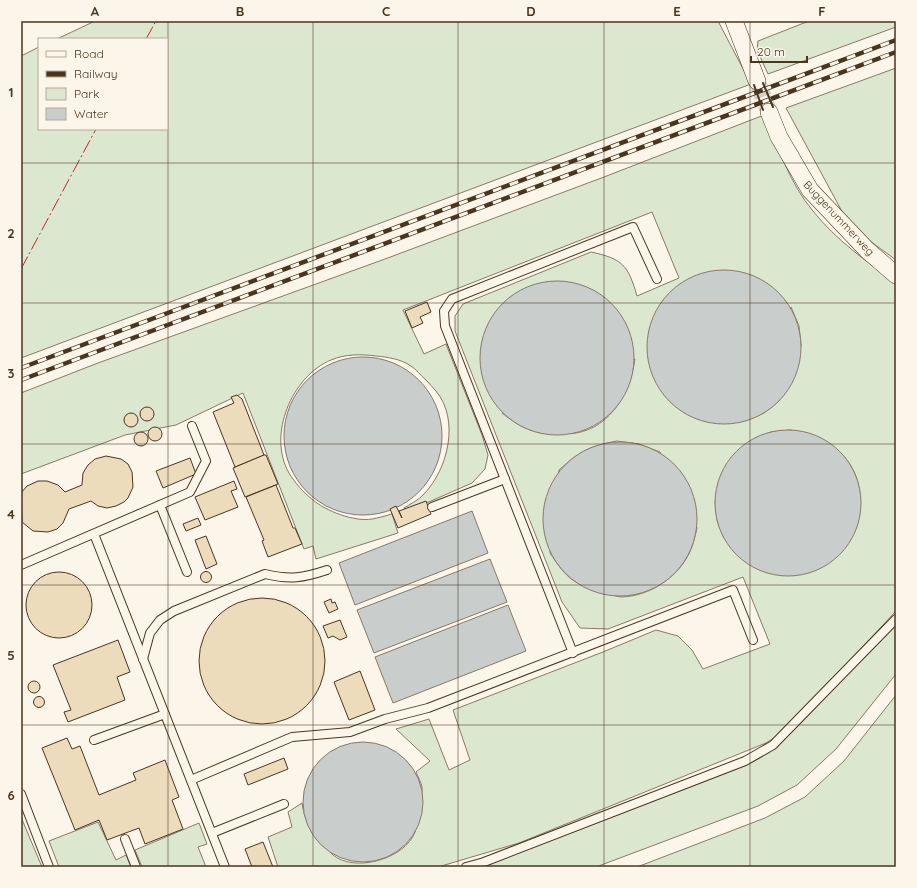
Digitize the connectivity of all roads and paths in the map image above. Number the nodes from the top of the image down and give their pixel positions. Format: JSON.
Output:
{"nodes":[{"id":1,"x":734,"y":21,"type":"edge"},
{"id":2,"x":757,"y":81,"type":"tunnel mouth"},
{"id":3,"x":769,"y":112,"type":"tunnel mouth"},
{"id":4,"x":896,"y":275,"type":"edge"},
{"id":5,"x":657,"y":280,"type":"dead end"},
{"id":6,"x":192,"y":426,"type":"dead end"},
{"id":7,"x":505,"y":479,"type":"junction"},
{"id":8,"x":160,"y":505,"type":"junction"},
{"id":9,"x":432,"y":507,"type":"dead end"},
{"id":10,"x":94,"y":534,"type":"junction"},
{"id":11,"x":21,"y":565,"type":"edge"},
{"id":12,"x":327,"y":570,"type":"dead end"},
{"id":13,"x":187,"y":572,"type":"dead end"},
{"id":14,"x":896,"y":619,"type":"edge"},
{"id":15,"x":753,"y":640,"type":"dead end"},
{"id":16,"x":573,"y":653,"type":"junction"},
{"id":17,"x":143,"y":659,"type":"junction"},
{"id":18,"x":165,"y":714,"type":"junction"},
{"id":19,"x":94,"y":740,"type":"dead end"},
{"id":20,"x":191,"y":780,"type":"junction"},
{"id":21,"x":21,"y":794,"type":"edge"},
{"id":22,"x":284,"y":804,"type":"dead end"},
{"id":23,"x":212,"y":834,"type":"junction"},
{"id":24,"x":125,"y":839,"type":"dead end"},
{"id":25,"x":49,"y":867,"type":"edge"},
{"id":26,"x":136,"y":867,"type":"edge"},
{"id":27,"x":225,"y":867,"type":"edge"},
{"id":28,"x":466,"y":867,"type":"edge"}],
"edges":[{"from":1,"to":2,"type":"street"},
{"from":3,"to":4,"type":"street","name":"Buggenummerweg"},
{"from":5,"to":7,"type":"lane"},
{"from":6,"to":8,"type":"lane"},
{"from":7,"to":9,"type":"lane"},
{"from":7,"to":16,"type":"lane"},
{"from":8,"to":10,"type":"lane"},
{"from":8,"to":13,"type":"lane"},
{"from":10,"to":11,"type":"lane"},
{"from":10,"to":17,"type":"lane"},
{"from":12,"to":17,"type":"lane"},
{"from":14,"to":28,"type":"lane"},
{"from":15,"to":16,"type":"lane"},
{"from":16,"to":20,"type":"lane"},
{"from":17,"to":18,"type":"lane"},
{"from":18,"to":19,"type":"lane"},
{"from":18,"to":20,"type":"lane"},
{"from":20,"to":23,"type":"lane"},
{"from":21,"to":25,"type":"lane"},
{"from":22,"to":23,"type":"lane"},
{"from":23,"to":27,"type":"lane"},
{"from":24,"to":26,"type":"lane"}]}
